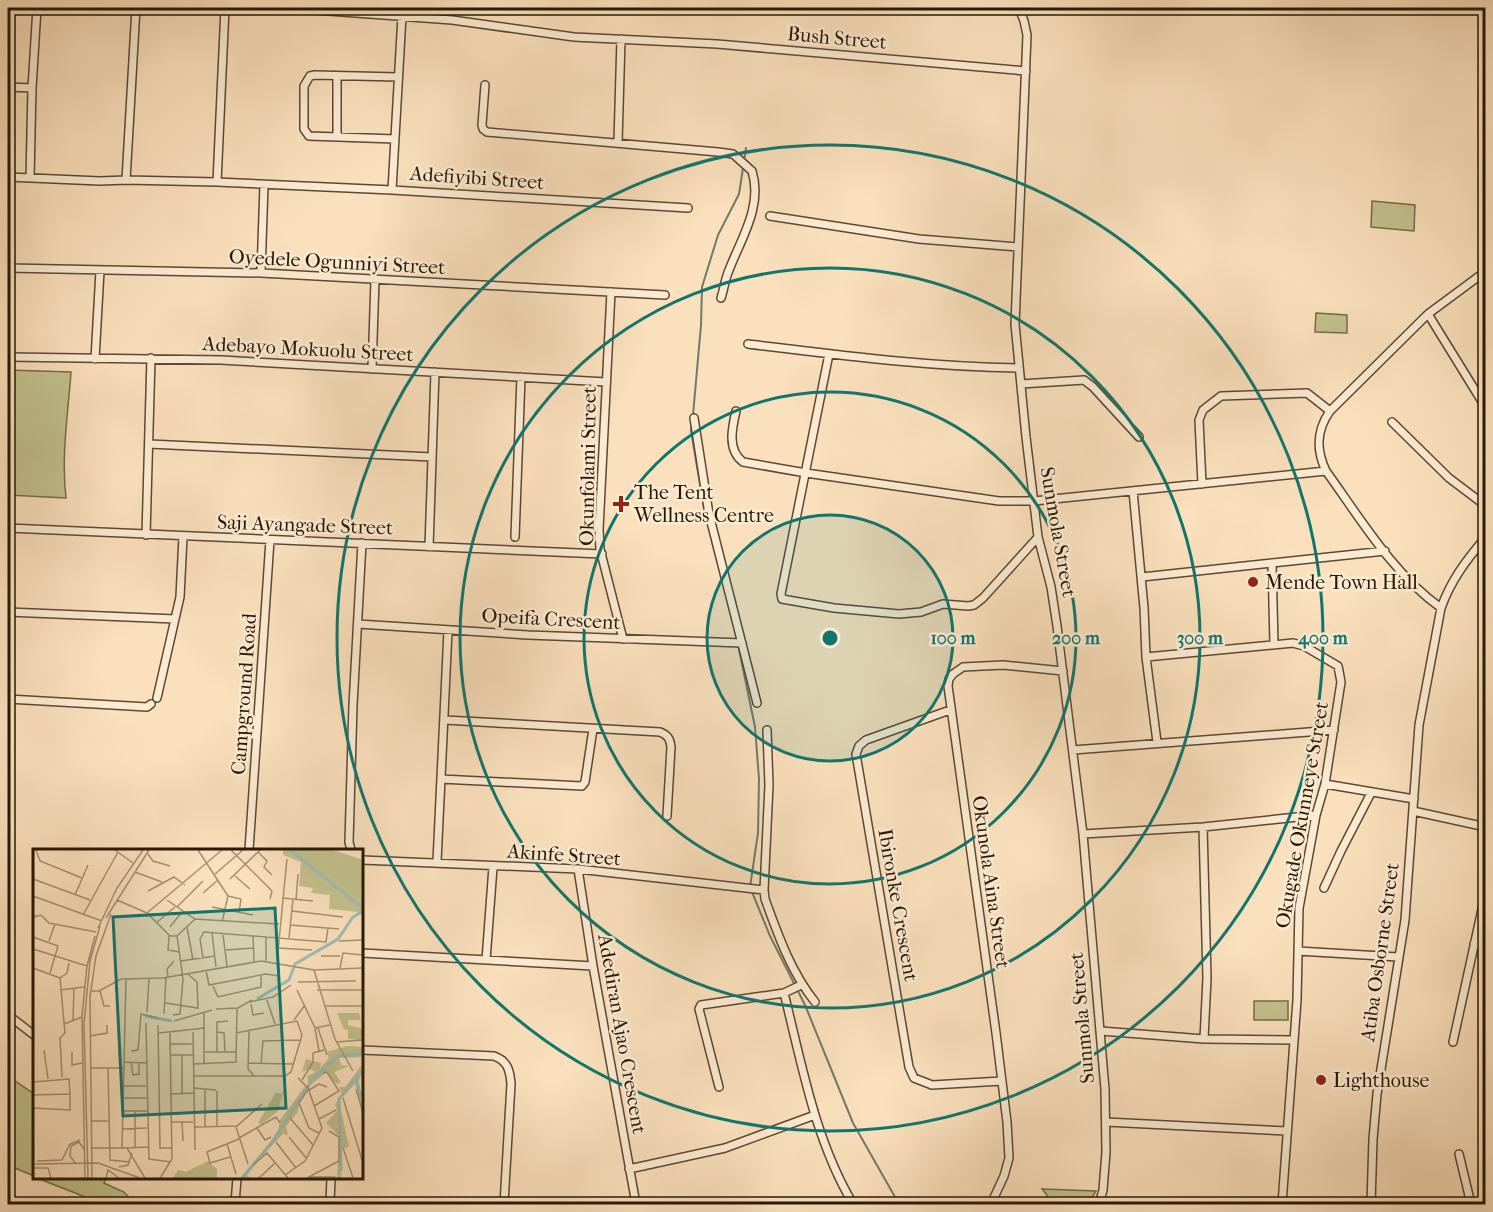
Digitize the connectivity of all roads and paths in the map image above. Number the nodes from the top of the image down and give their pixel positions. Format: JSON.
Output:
{"nodes":[{"id":1,"x":37,"y":8,"type":"edge"},
{"id":2,"x":136,"y":8,"type":"edge"},
{"id":3,"x":225,"y":8,"type":"edge"},
{"id":4,"x":287,"y":8,"type":"edge"},
{"id":5,"x":1018,"y":8,"type":"edge"},
{"id":6,"x":361,"y":10,"type":"edge"},
{"id":7,"x":402,"y":16,"type":"junction"},
{"id":8,"x":621,"y":39,"type":"junction"},
{"id":9,"x":1026,"y":71,"type":"junction"},
{"id":10,"x":337,"y":76,"type":"junction"},
{"id":11,"x":398,"y":77,"type":"junction"},
{"id":12,"x":485,"y":85,"type":"dead end"},
{"id":13,"x":8,"y":87,"type":"edge"},
{"id":14,"x":32,"y":88,"type":"junction"},
{"id":15,"x":337,"y":136,"type":"junction"},
{"id":16,"x":395,"y":139,"type":"junction"},
{"id":17,"x":618,"y":142,"type":"junction"},
{"id":18,"x":8,"y":177,"type":"edge"},
{"id":19,"x":30,"y":178,"type":"junction"},
{"id":20,"x":126,"y":180,"type":"junction"},
{"id":21,"x":217,"y":182,"type":"junction"},
{"id":22,"x":264,"y":185,"type":"junction"},
{"id":23,"x":392,"y":190,"type":"junction"},
{"id":24,"x":688,"y":208,"type":"dead end"},
{"id":25,"x":770,"y":216,"type":"dead end"},
{"id":26,"x":1018,"y":247,"type":"junction"},
{"id":27,"x":8,"y":268,"type":"edge"},
{"id":28,"x":100,"y":271,"type":"junction"},
{"id":29,"x":1485,"y":271,"type":"edge"},
{"id":30,"x":261,"y":273,"type":"junction"},
{"id":31,"x":375,"y":280,"type":"junction"},
{"id":32,"x":611,"y":292,"type":"junction"},
{"id":33,"x":665,"y":295,"type":"dead end"},
{"id":34,"x":721,"y":298,"type":"dead end"},
{"id":35,"x":1428,"y":314,"type":"junction"},
{"id":36,"x":748,"y":344,"type":"dead end"},
{"id":37,"x":829,"y":354,"type":"junction"},
{"id":38,"x":8,"y":357,"type":"edge"},
{"id":39,"x":95,"y":358,"type":"junction"},
{"id":40,"x":151,"y":358,"type":"junction"},
{"id":41,"x":1019,"y":368,"type":"junction"},
{"id":42,"x":372,"y":369,"type":"junction"},
{"id":43,"x":435,"y":372,"type":"junction"},
{"id":44,"x":521,"y":377,"type":"junction"},
{"id":45,"x":606,"y":382,"type":"junction"},
{"id":46,"x":1021,"y":384,"type":"junction"},
{"id":47,"x":1485,"y":408,"type":"edge"},
{"id":48,"x":736,"y":411,"type":"dead end"},
{"id":49,"x":1330,"y":411,"type":"junction"},
{"id":50,"x":694,"y":418,"type":"dead end"},
{"id":51,"x":1392,"y":422,"type":"dead end"},
{"id":52,"x":1139,"y":437,"type":"dead end"},
{"id":53,"x":149,"y":444,"type":"junction"},
{"id":54,"x":432,"y":457,"type":"junction"},
{"id":55,"x":1326,"y":471,"type":"junction"},
{"id":56,"x":806,"y":473,"type":"junction"},
{"id":57,"x":1202,"y":484,"type":"junction"},
{"id":58,"x":1133,"y":491,"type":"junction"},
{"id":59,"x":1034,"y":501,"type":"junction"},
{"id":60,"x":1485,"y":506,"type":"edge"},
{"id":61,"x":8,"y":528,"type":"edge"},
{"id":62,"x":146,"y":535,"type":"junction"},
{"id":63,"x":183,"y":537,"type":"junction"},
{"id":64,"x":515,"y":537,"type":"dead end"},
{"id":65,"x":1038,"y":537,"type":"junction"},
{"id":66,"x":1485,"y":537,"type":"edge"},
{"id":67,"x":270,"y":540,"type":"junction"},
{"id":68,"x":362,"y":543,"type":"junction"},
{"id":69,"x":429,"y":547,"type":"junction"},
{"id":70,"x":1385,"y":551,"type":"junction"},
{"id":71,"x":602,"y":554,"type":"junction"},
{"id":72,"x":1272,"y":563,"type":"junction"},
{"id":73,"x":1142,"y":577,"type":"junction"},
{"id":74,"x":1441,"y":608,"type":"junction"},
{"id":75,"x":8,"y":612,"type":"edge"},
{"id":76,"x":175,"y":619,"type":"junction"},
{"id":77,"x":358,"y":624,"type":"junction"},
{"id":78,"x":448,"y":631,"type":"junction"},
{"id":79,"x":623,"y":639,"type":"junction"},
{"id":80,"x":739,"y":643,"type":"junction"},
{"id":81,"x":1274,"y":644,"type":"junction"},
{"id":82,"x":1146,"y":657,"type":"junction"},
{"id":83,"x":1063,"y":671,"type":"junction"},
{"id":84,"x":8,"y":699,"type":"edge"},
{"id":85,"x":757,"y":703,"type":"dead end"},
{"id":86,"x":950,"y":710,"type":"junction"},
{"id":87,"x":445,"y":720,"type":"junction"},
{"id":88,"x":593,"y":729,"type":"junction"},
{"id":89,"x":767,"y":730,"type":"dead end"},
{"id":90,"x":1334,"y":730,"type":"junction"},
{"id":91,"x":1157,"y":742,"type":"junction"},
{"id":92,"x":1073,"y":750,"type":"junction"},
{"id":93,"x":441,"y":779,"type":"junction"},
{"id":94,"x":1325,"y":784,"type":"junction"},
{"id":95,"x":1371,"y":793,"type":"junction"},
{"id":96,"x":1414,"y":799,"type":"junction"},
{"id":97,"x":1413,"y":811,"type":"junction"},
{"id":98,"x":1316,"y":815,"type":"junction"},
{"id":99,"x":667,"y":816,"type":"dead end"},
{"id":100,"x":1203,"y":827,"type":"junction"},
{"id":101,"x":1485,"y":827,"type":"edge"},
{"id":102,"x":1083,"y":834,"type":"junction"},
{"id":103,"x":249,"y":849,"type":"edge"},
{"id":104,"x":351,"y":849,"type":"edge"},
{"id":105,"x":363,"y":861,"type":"edge"},
{"id":106,"x":436,"y":862,"type":"junction"},
{"id":107,"x":493,"y":867,"type":"junction"},
{"id":108,"x":578,"y":870,"type":"junction"},
{"id":109,"x":1324,"y":888,"type":"dead end"},
{"id":110,"x":761,"y":890,"type":"junction"},
{"id":111,"x":1485,"y":891,"type":"edge"},
{"id":112,"x":1474,"y":944,"type":"junction"},
{"id":113,"x":1485,"y":945,"type":"edge"},
{"id":114,"x":1298,"y":951,"type":"junction"},
{"id":115,"x":363,"y":953,"type":"edge"},
{"id":116,"x":1398,"y":957,"type":"junction"},
{"id":117,"x":486,"y":960,"type":"junction"},
{"id":118,"x":593,"y":966,"type":"junction"},
{"id":119,"x":798,"y":986,"type":"junction"},
{"id":120,"x":784,"y":993,"type":"junction"},
{"id":121,"x":815,"y":1002,"type":"dead end"},
{"id":122,"x":8,"y":1015,"type":"edge"},
{"id":123,"x":1101,"y":1031,"type":"junction"},
{"id":124,"x":33,"y":1034,"type":"edge"},
{"id":125,"x":1204,"y":1039,"type":"junction"},
{"id":126,"x":1293,"y":1040,"type":"junction"},
{"id":127,"x":1453,"y":1042,"type":"dead end"},
{"id":128,"x":363,"y":1050,"type":"edge"},
{"id":129,"x":1002,"y":1081,"type":"junction"},
{"id":130,"x":719,"y":1087,"type":"dead end"},
{"id":131,"x":814,"y":1115,"type":"junction"},
{"id":132,"x":1106,"y":1122,"type":"junction"},
{"id":133,"x":1287,"y":1131,"type":"junction"},
{"id":134,"x":1459,"y":1154,"type":"dead end"},
{"id":135,"x":629,"y":1169,"type":"junction"},
{"id":136,"x":237,"y":1179,"type":"edge"},
{"id":137,"x":331,"y":1179,"type":"edge"},
{"id":138,"x":235,"y":1204,"type":"edge"},
{"id":139,"x":330,"y":1204,"type":"edge"},
{"id":140,"x":504,"y":1204,"type":"edge"},
{"id":141,"x":636,"y":1204,"type":"edge"},
{"id":142,"x":853,"y":1204,"type":"edge"},
{"id":143,"x":991,"y":1204,"type":"edge"},
{"id":144,"x":1099,"y":1204,"type":"edge"},
{"id":145,"x":1282,"y":1204,"type":"edge"},
{"id":146,"x":1371,"y":1204,"type":"edge"},
{"id":147,"x":1471,"y":1204,"type":"edge"}],
"edges":[{"from":1,"to":14,"type":"street"},
{"from":2,"to":20,"type":"street"},
{"from":3,"to":21,"type":"street"},
{"from":4,"to":6,"type":"street","name":"Bush Street"},
{"from":5,"to":9,"type":"street","name":"Sunmola Street"},
{"from":6,"to":7,"type":"street","name":"Bush Street"},
{"from":7,"to":8,"type":"street","name":"Bush Street"},
{"from":7,"to":11,"type":"street"},
{"from":8,"to":9,"type":"street","name":"Bush Street"},
{"from":8,"to":17,"type":"street"},
{"from":9,"to":26,"type":"street","name":"Sunmola Street"},
{"from":10,"to":11,"type":"street"},
{"from":10,"to":15,"type":"street"},
{"from":10,"to":15,"type":"street"},
{"from":11,"to":16,"type":"street"},
{"from":12,"to":17,"type":"street"},
{"from":13,"to":14,"type":"street"},
{"from":14,"to":19,"type":"street"},
{"from":15,"to":16,"type":"street"},
{"from":16,"to":23,"type":"street"},
{"from":17,"to":34,"type":"street"},
{"from":18,"to":19,"type":"street","name":"Adefiyibi Street"},
{"from":19,"to":20,"type":"street","name":"Adefiyibi Street"},
{"from":20,"to":21,"type":"street","name":"Adefiyibi Street"},
{"from":21,"to":22,"type":"street","name":"Adefiyibi Street"},
{"from":22,"to":23,"type":"street","name":"Adefiyibi Street"},
{"from":22,"to":30,"type":"street"},
{"from":23,"to":24,"type":"street","name":"Adefiyibi Street"},
{"from":25,"to":26,"type":"street"},
{"from":26,"to":41,"type":"street","name":"Sunmola Street"},
{"from":27,"to":28,"type":"street","name":"Oyedele Ogunniyi Street"},
{"from":28,"to":30,"type":"street","name":"Oyedele Ogunniyi Street"},
{"from":28,"to":39,"type":"street"},
{"from":29,"to":35,"type":"street"},
{"from":30,"to":31,"type":"street","name":"Oyedele Ogunniyi Street"},
{"from":31,"to":32,"type":"street","name":"Oyedele Ogunniyi Street"},
{"from":31,"to":42,"type":"street"},
{"from":32,"to":33,"type":"street","name":"Oyedele Ogunniyi Street"},
{"from":32,"to":45,"type":"street","name":"Okunfolami Street"},
{"from":35,"to":47,"type":"street"},
{"from":35,"to":49,"type":"street"},
{"from":36,"to":37,"type":"street"},
{"from":37,"to":41,"type":"street"},
{"from":37,"to":56,"type":"street"},
{"from":38,"to":39,"type":"street","name":"Adebayo Mokuolu Street"},
{"from":39,"to":40,"type":"street","name":"Adebayo Mokuolu Street"},
{"from":40,"to":42,"type":"street","name":"Adebayo Mokuolu Street"},
{"from":40,"to":53,"type":"street"},
{"from":41,"to":46,"type":"street","name":"Sunmola Street"},
{"from":42,"to":43,"type":"street","name":"Adebayo Mokuolu Street"},
{"from":43,"to":44,"type":"street","name":"Adebayo Mokuolu Street"},
{"from":43,"to":54,"type":"street"},
{"from":44,"to":45,"type":"street","name":"Adebayo Mokuolu Street"},
{"from":44,"to":64,"type":"street"},
{"from":45,"to":71,"type":"street","name":"Okunfolami Street"},
{"from":46,"to":52,"type":"street"},
{"from":46,"to":59,"type":"street","name":"Sunmola Street"},
{"from":48,"to":56,"type":"street"},
{"from":49,"to":55,"type":"street"},
{"from":49,"to":57,"type":"street"},
{"from":50,"to":80,"type":"street"},
{"from":51,"to":60,"type":"street"},
{"from":53,"to":54,"type":"street"},
{"from":53,"to":62,"type":"street"},
{"from":54,"to":69,"type":"street"},
{"from":55,"to":57,"type":"street"},
{"from":55,"to":70,"type":"street"},
{"from":56,"to":59,"type":"street"},
{"from":56,"to":65,"type":"street"},
{"from":57,"to":58,"type":"street"},
{"from":58,"to":59,"type":"street"},
{"from":58,"to":73,"type":"street"},
{"from":59,"to":65,"type":"street","name":"Sunmola Street"},
{"from":61,"to":62,"type":"street","name":"Saji Ayangade Street"},
{"from":62,"to":63,"type":"street","name":"Saji Ayangade Street"},
{"from":63,"to":67,"type":"street","name":"Saji Ayangade Street"},
{"from":63,"to":76,"type":"street"},
{"from":65,"to":83,"type":"street","name":"Sunmola Street"},
{"from":66,"to":74,"type":"street","name":"Atiba Osborne Street"},
{"from":67,"to":68,"type":"street","name":"Saji Ayangade Street"},
{"from":67,"to":103,"type":"street","name":"Campground Road"},
{"from":68,"to":69,"type":"street","name":"Saji Ayangade Street"},
{"from":68,"to":77,"type":"street"},
{"from":69,"to":71,"type":"street","name":"Saji Ayangade Street"},
{"from":70,"to":72,"type":"street"},
{"from":70,"to":74,"type":"street"},
{"from":71,"to":79,"type":"street","name":"Okunfolami Street"},
{"from":72,"to":73,"type":"street"},
{"from":72,"to":81,"type":"street"},
{"from":73,"to":82,"type":"street"},
{"from":74,"to":96,"type":"street","name":"Atiba Osborne Street"},
{"from":75,"to":76,"type":"street"},
{"from":76,"to":84,"type":"street"},
{"from":77,"to":78,"type":"street","name":"Opeifa Crescent"},
{"from":77,"to":104,"type":"street"},
{"from":78,"to":79,"type":"street","name":"Opeifa Crescent"},
{"from":78,"to":87,"type":"street"},
{"from":79,"to":80,"type":"street","name":"Opeifa Crescent"},
{"from":80,"to":85,"type":"street"},
{"from":81,"to":82,"type":"street","name":"Okugade Okunneye Street"},
{"from":81,"to":90,"type":"street","name":"Okugade Okunneye Street"},
{"from":82,"to":91,"type":"street"},
{"from":83,"to":86,"type":"street","name":"Okunola Aina Street"},
{"from":83,"to":92,"type":"street","name":"Sunmola Street"},
{"from":86,"to":129,"type":"street","name":"Okunola Aina Street"},
{"from":86,"to":129,"type":"street","name":"Ibironke Crescent"},
{"from":87,"to":88,"type":"street"},
{"from":87,"to":93,"type":"street"},
{"from":88,"to":93,"type":"street"},
{"from":88,"to":99,"type":"street"},
{"from":89,"to":110,"type":"street"},
{"from":90,"to":91,"type":"street"},
{"from":90,"to":94,"type":"street","name":"Okugade Okunneye Street"},
{"from":91,"to":92,"type":"street"},
{"from":92,"to":102,"type":"street","name":"Sunmola Street"},
{"from":93,"to":106,"type":"street"},
{"from":94,"to":95,"type":"street"},
{"from":94,"to":98,"type":"street","name":"Okugade Okunneye Street"},
{"from":95,"to":96,"type":"street"},
{"from":95,"to":109,"type":"street"},
{"from":96,"to":97,"type":"street","name":"Atiba Osborne Street"},
{"from":97,"to":101,"type":"street"},
{"from":97,"to":116,"type":"street","name":"Atiba Osborne Street"},
{"from":98,"to":100,"type":"street"},
{"from":98,"to":114,"type":"street","name":"Okugade Okunneye Street"},
{"from":100,"to":102,"type":"street"},
{"from":100,"to":125,"type":"street"},
{"from":102,"to":123,"type":"street","name":"Sunmola Street"},
{"from":105,"to":106,"type":"street","name":"Akinfe Street"},
{"from":106,"to":107,"type":"street","name":"Akinfe Street"},
{"from":107,"to":108,"type":"street","name":"Akinfe Street"},
{"from":107,"to":117,"type":"street"},
{"from":108,"to":110,"type":"street","name":"Akinfe Street"},
{"from":108,"to":118,"type":"street","name":"Adediran Ajao Crescent"},
{"from":110,"to":119,"type":"street"},
{"from":111,"to":112,"type":"street"},
{"from":112,"to":113,"type":"street"},
{"from":112,"to":127,"type":"street"},
{"from":114,"to":116,"type":"street"},
{"from":114,"to":126,"type":"street","name":"Okugade Okunneye Street"},
{"from":115,"to":117,"type":"street"},
{"from":116,"to":146,"type":"street","name":"Atiba Osborne Street"},
{"from":117,"to":118,"type":"street"},
{"from":118,"to":135,"type":"street","name":"Adediran Ajao Crescent"},
{"from":119,"to":120,"type":"street"},
{"from":119,"to":121,"type":"street"},
{"from":120,"to":130,"type":"street"},
{"from":120,"to":131,"type":"street"},
{"from":122,"to":124,"type":"street"},
{"from":123,"to":125,"type":"street"},
{"from":123,"to":132,"type":"street","name":"Sunmola Street"},
{"from":125,"to":126,"type":"street"},
{"from":126,"to":133,"type":"street","name":"Okugade Okunneye Street"},
{"from":128,"to":140,"type":"street"},
{"from":129,"to":143,"type":"street","name":"Okunola Aina Street"},
{"from":131,"to":135,"type":"street"},
{"from":131,"to":142,"type":"street"},
{"from":132,"to":133,"type":"street"},
{"from":132,"to":144,"type":"street","name":"Sunmola Street"},
{"from":133,"to":145,"type":"street","name":"Okugade Okunneye Street"},
{"from":134,"to":147,"type":"street"},
{"from":135,"to":141,"type":"street","name":"Adediran Ajao Crescent"},
{"from":136,"to":138,"type":"street"},
{"from":137,"to":139,"type":"street"}]}
